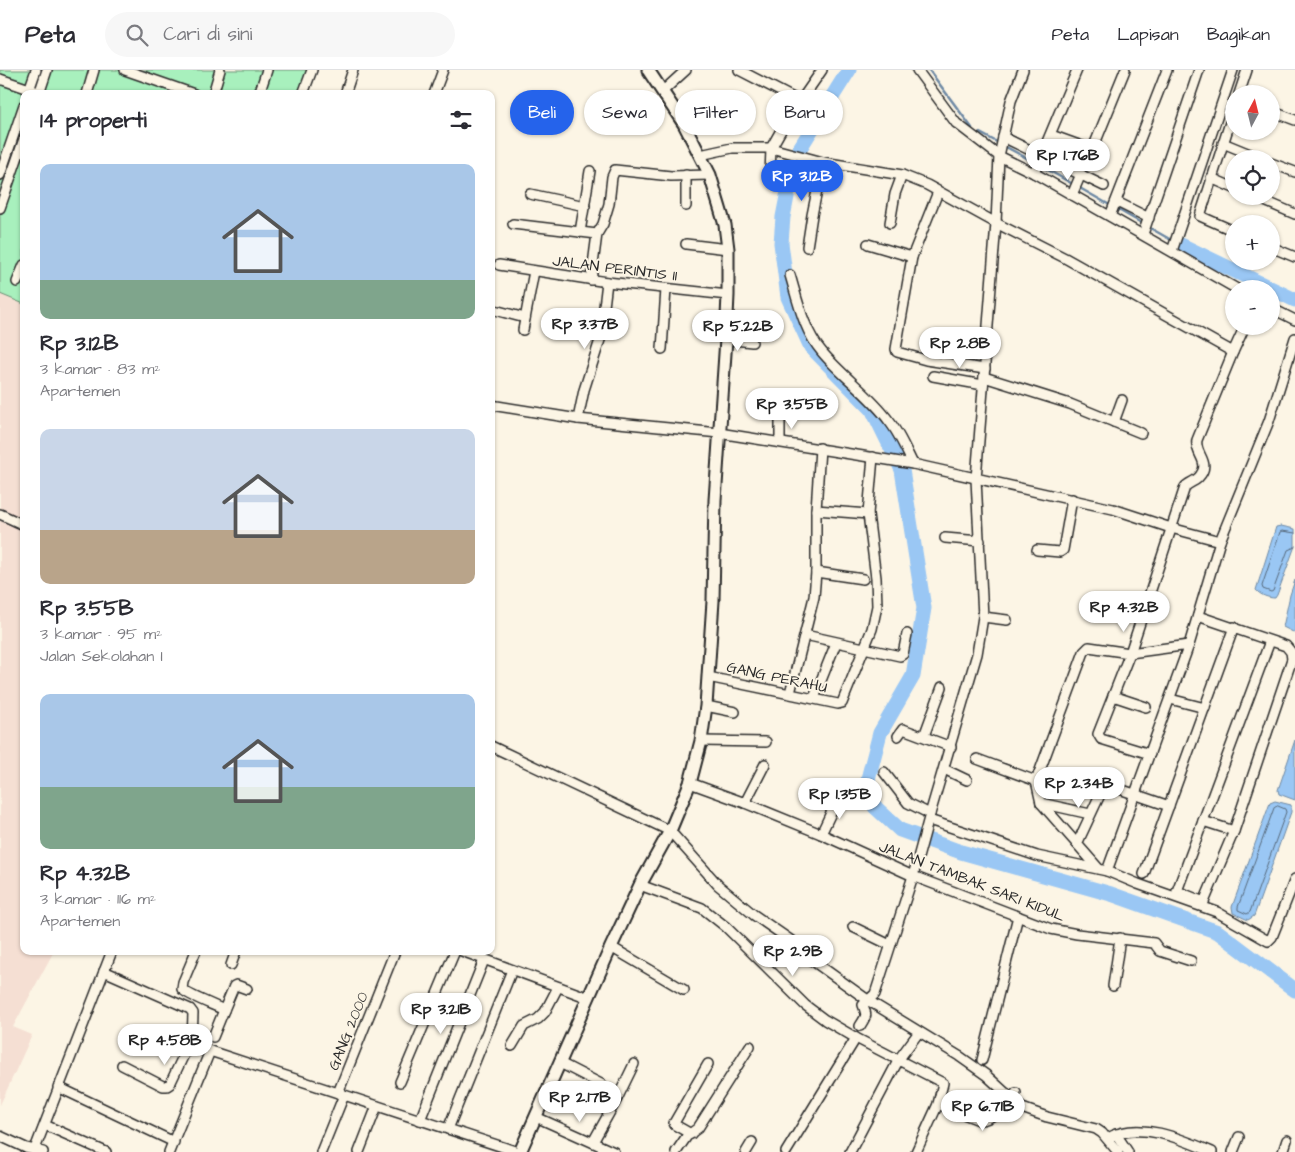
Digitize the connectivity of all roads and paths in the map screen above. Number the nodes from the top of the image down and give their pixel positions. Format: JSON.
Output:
{"nodes":[{"id":1,"x":36,"y":70,"type":"edge"},
{"id":2,"x":47,"y":70,"type":"edge"},
{"id":3,"x":94,"y":70,"type":"edge"},
{"id":4,"x":124,"y":70,"type":"edge"},
{"id":5,"x":220,"y":70,"type":"edge"},
{"id":6,"x":267,"y":70,"type":"edge"},
{"id":7,"x":312,"y":70,"type":"edge"},
{"id":8,"x":353,"y":70,"type":"edge"},
{"id":9,"x":443,"y":70,"type":"edge"},
{"id":10,"x":648,"y":70,"type":"edge"},
{"id":11,"x":686,"y":70,"type":"edge"},
{"id":12,"x":739,"y":70,"type":"edge"},
{"id":13,"x":822,"y":70,"type":"edge"},
{"id":14,"x":916,"y":70,"type":"edge"},
{"id":15,"x":1023,"y":70,"type":"edge"},
{"id":16,"x":1078,"y":70,"type":"edge"},
{"id":17,"x":1125,"y":70,"type":"edge"},
{"id":18,"x":1168,"y":70,"type":"edge"},
{"id":19,"x":1199,"y":70,"type":"edge"},
{"id":20,"x":1233,"y":70,"type":"edge"},
{"id":21,"x":1247,"y":70,"type":"edge"},
{"id":22,"x":0,"y":79,"type":"edge"},
{"id":23,"x":1242,"y":85,"type":"edge"},
{"id":24,"x":27,"y":90,"type":"edge"},
{"id":25,"x":29,"y":90,"type":"edge"},
{"id":26,"x":42,"y":90,"type":"edge"},
{"id":27,"x":88,"y":90,"type":"edge"},
{"id":28,"x":182,"y":90,"type":"edge"},
{"id":29,"x":214,"y":90,"type":"edge"},
{"id":30,"x":261,"y":90,"type":"edge"},
{"id":31,"x":304,"y":90,"type":"edge"},
{"id":32,"x":346,"y":90,"type":"edge"},
{"id":33,"x":437,"y":90,"type":"edge"},
{"id":34,"x":662,"y":90,"type":"edge"},
{"id":35,"x":664,"y":90,"type":"edge"},
{"id":36,"x":778,"y":90,"type":"edge"},
{"id":37,"x":809,"y":90,"type":"edge"},
{"id":38,"x":665,"y":94,"type":"edge"},
{"id":39,"x":675,"y":110,"type":"edge"},
{"id":40,"x":1280,"y":114,"type":"edge"},
{"id":41,"x":20,"y":117,"type":"edge"},
{"id":42,"x":1295,"y":120,"type":"edge"},
{"id":43,"x":690,"y":135,"type":"edge"},
{"id":44,"x":780,"y":135,"type":"edge"},
{"id":45,"x":1051,"y":135,"type":"junction"},
{"id":46,"x":1225,"y":136,"type":"edge"},
{"id":47,"x":1223,"y":142,"type":"junction"},
{"id":48,"x":1001,"y":146,"type":"junction"},
{"id":49,"x":774,"y":149,"type":"junction"},
{"id":50,"x":20,"y":150,"type":"edge"},
{"id":51,"x":1241,"y":150,"type":"edge"},
{"id":52,"x":700,"y":154,"type":"junction"},
{"id":53,"x":823,"y":162,"type":"junction"},
{"id":54,"x":1039,"y":164,"type":"junction"},
{"id":55,"x":1280,"y":166,"type":"edge"},
{"id":56,"x":590,"y":171,"type":"dead end"},
{"id":57,"x":1295,"y":172,"type":"edge"},
{"id":58,"x":0,"y":175,"type":"edge"},
{"id":59,"x":686,"y":175,"type":"junction"},
{"id":60,"x":710,"y":175,"type":"junction"},
{"id":61,"x":770,"y":175,"type":"dead end"},
{"id":62,"x":902,"y":175,"type":"junction"},
{"id":63,"x":1211,"y":178,"type":"junction"},
{"id":64,"x":10,"y":179,"type":"junction"},
{"id":65,"x":1225,"y":184,"type":"edge"},
{"id":66,"x":1076,"y":185,"type":"junction"},
{"id":67,"x":1104,"y":186,"type":"dead end"},
{"id":68,"x":938,"y":192,"type":"junction"},
{"id":69,"x":530,"y":194,"type":"dead end"},
{"id":70,"x":1274,"y":205,"type":"edge"},
{"id":71,"x":586,"y":206,"type":"junction"},
{"id":72,"x":686,"y":206,"type":"dead end"},
{"id":73,"x":0,"y":208,"type":"edge"},
{"id":74,"x":1114,"y":208,"type":"junction"},
{"id":75,"x":1295,"y":214,"type":"edge"},
{"id":76,"x":890,"y":223,"type":"dead end"},
{"id":77,"x":996,"y":223,"type":"junction"},
{"id":78,"x":513,"y":224,"type":"dead end"},
{"id":79,"x":1146,"y":226,"type":"junction"},
{"id":80,"x":1225,"y":227,"type":"edge"},
{"id":81,"x":580,"y":232,"type":"junction"},
{"id":82,"x":597,"y":234,"type":"junction"},
{"id":83,"x":686,"y":244,"type":"dead end"},
{"id":84,"x":868,"y":244,"type":"dead end"},
{"id":85,"x":1174,"y":246,"type":"junction"},
{"id":86,"x":807,"y":247,"type":"dead end"},
{"id":87,"x":728,"y":249,"type":"junction"},
{"id":88,"x":1280,"y":251,"type":"edge"},
{"id":89,"x":912,"y":257,"type":"junction"},
{"id":90,"x":1295,"y":257,"type":"edge"},
{"id":91,"x":499,"y":265,"type":"dead end"},
{"id":92,"x":534,"y":271,"type":"junction"},
{"id":93,"x":20,"y":275,"type":"edge"},
{"id":94,"x":790,"y":275,"type":"dead end"},
{"id":95,"x":590,"y":280,"type":"junction"},
{"id":96,"x":1225,"y":281,"type":"edge"},
{"id":97,"x":17,"y":282,"type":"dead end"},
{"id":98,"x":607,"y":282,"type":"junction"},
{"id":99,"x":666,"y":289,"type":"junction"},
{"id":100,"x":728,"y":295,"type":"junction"},
{"id":101,"x":495,"y":311,"type":"edge"},
{"id":102,"x":1280,"y":312,"type":"edge"},
{"id":103,"x":525,"y":318,"type":"junction"},
{"id":104,"x":1295,"y":320,"type":"edge"},
{"id":105,"x":523,"y":330,"type":"dead end"},
{"id":106,"x":1241,"y":335,"type":"edge"},
{"id":107,"x":1295,"y":338,"type":"edge"},
{"id":108,"x":726,"y":340,"type":"junction"},
{"id":109,"x":752,"y":342,"type":"dead end"},
{"id":110,"x":662,"y":348,"type":"dead end"},
{"id":111,"x":1233,"y":352,"type":"junction"},
{"id":112,"x":933,"y":376,"type":"dead end"},
{"id":113,"x":984,"y":377,"type":"junction"},
{"id":114,"x":1122,"y":400,"type":"dead end"},
{"id":115,"x":495,"y":406,"type":"edge"},
{"id":116,"x":780,"y":416,"type":"dead end"},
{"id":117,"x":578,"y":419,"type":"junction"},
{"id":118,"x":1114,"y":422,"type":"junction"},
{"id":119,"x":1141,"y":433,"type":"dead end"},
{"id":120,"x":719,"y":434,"type":"junction"},
{"id":121,"x":780,"y":442,"type":"junction"},
{"id":122,"x":820,"y":448,"type":"junction"},
{"id":123,"x":875,"y":458,"type":"junction"},
{"id":124,"x":910,"y":464,"type":"junction"},
{"id":125,"x":976,"y":479,"type":"junction"},
{"id":126,"x":1072,"y":499,"type":"junction"},
{"id":127,"x":816,"y":510,"type":"junction"},
{"id":128,"x":0,"y":514,"type":"edge"},
{"id":129,"x":868,"y":514,"type":"junction"},
{"id":130,"x":20,"y":523,"type":"edge"},
{"id":131,"x":1171,"y":528,"type":"junction"},
{"id":132,"x":945,"y":538,"type":"dead end"},
{"id":133,"x":980,"y":541,"type":"junction"},
{"id":134,"x":1220,"y":541,"type":"junction"},
{"id":135,"x":1037,"y":550,"type":"dead end"},
{"id":136,"x":816,"y":572,"type":"junction"},
{"id":137,"x":863,"y":579,"type":"dead end"},
{"id":138,"x":1198,"y":616,"type":"junction"},
{"id":139,"x":983,"y":617,"type":"junction"},
{"id":140,"x":1007,"y":620,"type":"dead end"},
{"id":141,"x":1234,"y":627,"type":"junction"},
{"id":142,"x":906,"y":634,"type":"dead end"},
{"id":143,"x":805,"y":635,"type":"junction"},
{"id":144,"x":1270,"y":640,"type":"junction"},
{"id":145,"x":836,"y":643,"type":"junction"},
{"id":146,"x":1189,"y":645,"type":"junction"},
{"id":147,"x":866,"y":648,"type":"junction"},
{"id":148,"x":1130,"y":653,"type":"junction"},
{"id":149,"x":708,"y":677,"type":"junction"},
{"id":150,"x":942,"y":687,"type":"dead end"},
{"id":151,"x":790,"y":693,"type":"junction"},
{"id":152,"x":1114,"y":696,"type":"junction"},
{"id":153,"x":814,"y":698,"type":"junction"},
{"id":154,"x":1170,"y":699,"type":"junction"},
{"id":155,"x":706,"y":706,"type":"junction"},
{"id":156,"x":1146,"y":707,"type":"dead end"},
{"id":157,"x":1205,"y":708,"type":"junction"},
{"id":158,"x":735,"y":712,"type":"dead end"},
{"id":159,"x":898,"y":736,"type":"dead end"},
{"id":160,"x":924,"y":736,"type":"junction"},
{"id":161,"x":701,"y":741,"type":"junction"},
{"id":162,"x":766,"y":742,"type":"dead end"},
{"id":163,"x":950,"y":747,"type":"junction"},
{"id":164,"x":495,"y":748,"type":"edge"},
{"id":165,"x":1150,"y":754,"type":"junction"},
{"id":166,"x":977,"y":759,"type":"dead end"},
{"id":167,"x":765,"y":764,"type":"dead end"},
{"id":168,"x":944,"y":769,"type":"junction"},
{"id":169,"x":884,"y":772,"type":"dead end"},
{"id":170,"x":1037,"y":777,"type":"junction"},
{"id":171,"x":967,"y":780,"type":"dead end"},
{"id":172,"x":690,"y":783,"type":"junction"},
{"id":173,"x":1105,"y":784,"type":"junction"},
{"id":174,"x":1135,"y":794,"type":"junction"},
{"id":175,"x":839,"y":796,"type":"dead end"},
{"id":176,"x":1041,"y":802,"type":"junction"},
{"id":177,"x":745,"y":803,"type":"junction"},
{"id":178,"x":1169,"y":806,"type":"junction"},
{"id":179,"x":1090,"y":814,"type":"junction"},
{"id":180,"x":929,"y":820,"type":"junction"},
{"id":181,"x":1202,"y":821,"type":"junction"},
{"id":182,"x":670,"y":830,"type":"junction"},
{"id":183,"x":1234,"y":831,"type":"junction"},
{"id":184,"x":821,"y":834,"type":"junction"},
{"id":185,"x":1077,"y":844,"type":"junction"},
{"id":186,"x":1103,"y":870,"type":"junction"},
{"id":187,"x":1144,"y":874,"type":"dead end"},
{"id":188,"x":913,"y":876,"type":"junction"},
{"id":189,"x":1295,"y":879,"type":"edge"},
{"id":190,"x":640,"y":885,"type":"junction"},
{"id":191,"x":1018,"y":916,"type":"junction"},
{"id":192,"x":853,"y":927,"type":"dead end"},
{"id":193,"x":1120,"y":938,"type":"junction"},
{"id":194,"x":890,"y":945,"type":"junction"},
{"id":195,"x":611,"y":947,"type":"junction"},
{"id":196,"x":110,"y":955,"type":"edge"},
{"id":197,"x":194,"y":955,"type":"edge"},
{"id":198,"x":234,"y":955,"type":"edge"},
{"id":199,"x":393,"y":955,"type":"edge"},
{"id":200,"x":453,"y":955,"type":"edge"},
{"id":201,"x":472,"y":955,"type":"edge"},
{"id":202,"x":484,"y":960,"type":"junction"},
{"id":203,"x":1191,"y":961,"type":"dead end"},
{"id":204,"x":230,"y":965,"type":"dead end"},
{"id":205,"x":512,"y":970,"type":"junction"},
{"id":206,"x":104,"y":971,"type":"junction"},
{"id":207,"x":1113,"y":986,"type":"dead end"},
{"id":208,"x":558,"y":987,"type":"junction"},
{"id":209,"x":247,"y":989,"type":"dead end"},
{"id":210,"x":684,"y":990,"type":"dead end"},
{"id":211,"x":582,"y":996,"type":"junction"},
{"id":212,"x":868,"y":1001,"type":"junction"},
{"id":213,"x":224,"y":1010,"type":"junction"},
{"id":214,"x":860,"y":1026,"type":"dead end"},
{"id":215,"x":919,"y":1032,"type":"junction"},
{"id":216,"x":213,"y":1037,"type":"dead end"},
{"id":217,"x":856,"y":1038,"type":"junction"},
{"id":218,"x":192,"y":1044,"type":"junction"},
{"id":219,"x":512,"y":1046,"type":"dead end"},
{"id":220,"x":750,"y":1046,"type":"dead end"},
{"id":221,"x":210,"y":1051,"type":"junction"},
{"id":222,"x":899,"y":1059,"type":"junction"},
{"id":223,"x":982,"y":1060,"type":"dead end"},
{"id":224,"x":560,"y":1064,"type":"junction"},
{"id":225,"x":634,"y":1064,"type":"dead end"},
{"id":226,"x":708,"y":1064,"type":"dead end"},
{"id":227,"x":122,"y":1065,"type":"dead end"},
{"id":228,"x":400,"y":1082,"type":"dead end"},
{"id":229,"x":601,"y":1084,"type":"dead end"},
{"id":230,"x":58,"y":1087,"type":"junction"},
{"id":231,"x":341,"y":1094,"type":"junction"},
{"id":232,"x":1013,"y":1096,"type":"junction"},
{"id":233,"x":938,"y":1104,"type":"junction"},
{"id":234,"x":377,"y":1106,"type":"junction"},
{"id":235,"x":536,"y":1117,"type":"junction"},
{"id":236,"x":420,"y":1120,"type":"junction"},
{"id":237,"x":45,"y":1125,"type":"junction"},
{"id":238,"x":448,"y":1129,"type":"junction"},
{"id":239,"x":691,"y":1134,"type":"junction"},
{"id":240,"x":0,"y":1136,"type":"edge"},
{"id":241,"x":1112,"y":1136,"type":"junction"},
{"id":242,"x":1239,"y":1137,"type":"dead end"},
{"id":243,"x":1288,"y":1140,"type":"dead end"},
{"id":244,"x":174,"y":1142,"type":"junction"},
{"id":245,"x":752,"y":1142,"type":"dead end"},
{"id":246,"x":38,"y":1147,"type":"edge"},
{"id":247,"x":597,"y":1147,"type":"edge"},
{"id":248,"x":514,"y":1151,"type":"edge"},
{"id":249,"x":106,"y":1152,"type":"edge"},
{"id":250,"x":169,"y":1152,"type":"edge"},
{"id":251,"x":321,"y":1152,"type":"edge"},
{"id":252,"x":359,"y":1152,"type":"edge"},
{"id":253,"x":614,"y":1152,"type":"edge"},
{"id":254,"x":676,"y":1152,"type":"edge"},
{"id":255,"x":746,"y":1152,"type":"edge"},
{"id":256,"x":786,"y":1152,"type":"edge"},
{"id":257,"x":850,"y":1152,"type":"edge"},
{"id":258,"x":916,"y":1152,"type":"edge"},
{"id":259,"x":1118,"y":1152,"type":"edge"},
{"id":260,"x":1128,"y":1152,"type":"edge"},
{"id":261,"x":1212,"y":1152,"type":"edge"},
{"id":262,"x":1233,"y":1152,"type":"edge"},
{"id":263,"x":1283,"y":1152,"type":"edge"}],
"edges":[{"from":1,"to":25,"type":"street"},
{"from":2,"to":26,"type":"street"},
{"from":3,"to":27,"type":"street"},
{"from":4,"to":28,"type":"street"},
{"from":5,"to":29,"type":"street"},
{"from":6,"to":30,"type":"street"},
{"from":7,"to":31,"type":"street"},
{"from":8,"to":32,"type":"street"},
{"from":9,"to":33,"type":"street"},
{"from":10,"to":34,"type":"street"},
{"from":11,"to":35,"type":"street"},
{"from":12,"to":36,"type":"street"},
{"from":13,"to":37,"type":"street"},
{"from":14,"to":48,"type":"street"},
{"from":15,"to":48,"type":"street"},
{"from":16,"to":45,"type":"street"},
{"from":17,"to":45,"type":"street"},
{"from":18,"to":74,"type":"street"},
{"from":19,"to":79,"type":"street"},
{"from":20,"to":85,"type":"street"},
{"from":21,"to":23,"type":"street"},
{"from":22,"to":24,"type":"street"},
{"from":38,"to":39,"type":"street"},
{"from":40,"to":42,"type":"street"},
{"from":41,"to":58,"type":"street"},
{"from":43,"to":52,"type":"street"},
{"from":44,"to":49,"type":"street"},
{"from":45,"to":54,"type":"street"},
{"from":46,"to":47,"type":"street"},
{"from":47,"to":51,"type":"street"},
{"from":47,"to":63,"type":"street"},
{"from":48,"to":54,"type":"street"},
{"from":48,"to":54,"type":"street"},
{"from":48,"to":77,"type":"street"},
{"from":49,"to":52,"type":"street"},
{"from":49,"to":53,"type":"street"},
{"from":49,"to":61,"type":"street"},
{"from":50,"to":64,"type":"street"},
{"from":52,"to":60,"type":"street"},
{"from":53,"to":62,"type":"street"},
{"from":53,"to":86,"type":"street"},
{"from":54,"to":66,"type":"street"},
{"from":54,"to":66,"type":"street"},
{"from":55,"to":57,"type":"street"},
{"from":56,"to":71,"type":"street"},
{"from":58,"to":64,"type":"street"},
{"from":59,"to":60,"type":"street"},
{"from":59,"to":72,"type":"street"},
{"from":59,"to":82,"type":"street"},
{"from":60,"to":87,"type":"street"},
{"from":62,"to":68,"type":"street"},
{"from":62,"to":76,"type":"street"},
{"from":63,"to":65,"type":"street"},
{"from":63,"to":80,"type":"street"},
{"from":64,"to":73,"type":"street"},
{"from":66,"to":67,"type":"street"},
{"from":66,"to":74,"type":"street"},
{"from":68,"to":77,"type":"street"},
{"from":68,"to":89,"type":"street"},
{"from":69,"to":71,"type":"street"},
{"from":70,"to":75,"type":"street"},
{"from":71,"to":81,"type":"street"},
{"from":74,"to":79,"type":"street"},
{"from":74,"to":79,"type":"street"},
{"from":77,"to":111,"type":"street"},
{"from":77,"to":113,"type":"street"},
{"from":78,"to":81,"type":"street"},
{"from":79,"to":85,"type":"street"},
{"from":81,"to":82,"type":"street"},
{"from":82,"to":95,"type":"street"},
{"from":83,"to":87,"type":"street"},
{"from":84,"to":89,"type":"street"},
{"from":85,"to":96,"type":"street"},
{"from":87,"to":100,"type":"street"},
{"from":88,"to":90,"type":"street"},
{"from":89,"to":113,"type":"street"},
{"from":91,"to":92,"type":"street","name":"JALAN PERINTIS II"},
{"from":92,"to":95,"type":"street","name":"JALAN PERINTIS II"},
{"from":92,"to":103,"type":"street"},
{"from":93,"to":97,"type":"street"},
{"from":94,"to":124,"type":"street"},
{"from":95,"to":98,"type":"street","name":"JALAN PERINTIS II"},
{"from":98,"to":99,"type":"street","name":"JALAN PERINTIS II"},
{"from":98,"to":117,"type":"street"},
{"from":99,"to":100,"type":"street","name":"JALAN PERINTIS II"},
{"from":99,"to":110,"type":"street"},
{"from":100,"to":108,"type":"street"},
{"from":101,"to":103,"type":"street"},
{"from":102,"to":104,"type":"street"},
{"from":103,"to":105,"type":"street"},
{"from":106,"to":111,"type":"street"},
{"from":107,"to":134,"type":"street"},
{"from":108,"to":109,"type":"street"},
{"from":108,"to":120,"type":"street"},
{"from":111,"to":131,"type":"street"},
{"from":112,"to":113,"type":"street"},
{"from":113,"to":118,"type":"street"},
{"from":113,"to":125,"type":"street"},
{"from":114,"to":118,"type":"street"},
{"from":115,"to":117,"type":"street"},
{"from":116,"to":121,"type":"street"},
{"from":117,"to":120,"type":"street"},
{"from":118,"to":119,"type":"street"},
{"from":120,"to":121,"type":"street"},
{"from":120,"to":149,"type":"street"},
{"from":121,"to":122,"type":"street"},
{"from":122,"to":123,"type":"street"},
{"from":122,"to":127,"type":"street"},
{"from":123,"to":124,"type":"street"},
{"from":123,"to":129,"type":"street"},
{"from":124,"to":125,"type":"street"},
{"from":125,"to":126,"type":"street"},
{"from":125,"to":133,"type":"street"},
{"from":126,"to":131,"type":"street"},
{"from":126,"to":135,"type":"street"},
{"from":127,"to":129,"type":"street"},
{"from":127,"to":136,"type":"street"},
{"from":128,"to":130,"type":"street"},
{"from":129,"to":147,"type":"street"},
{"from":131,"to":134,"type":"street"},
{"from":131,"to":148,"type":"street"},
{"from":132,"to":133,"type":"street"},
{"from":133,"to":139,"type":"street"},
{"from":134,"to":138,"type":"street"},
{"from":136,"to":137,"type":"street"},
{"from":136,"to":143,"type":"street"},
{"from":138,"to":141,"type":"street"},
{"from":138,"to":146,"type":"street"},
{"from":139,"to":140,"type":"street"},
{"from":139,"to":163,"type":"street"},
{"from":141,"to":144,"type":"street"},
{"from":141,"to":157,"type":"street"},
{"from":142,"to":147,"type":"street"},
{"from":143,"to":145,"type":"street"},
{"from":143,"to":151,"type":"street"},
{"from":144,"to":181,"type":"street"},
{"from":144,"to":183,"type":"street"},
{"from":145,"to":147,"type":"street"},
{"from":145,"to":153,"type":"street"},
{"from":146,"to":148,"type":"street"},
{"from":146,"to":154,"type":"street"},
{"from":147,"to":153,"type":"street","name":"GANG PERAHU"},
{"from":148,"to":152,"type":"street"},
{"from":148,"to":170,"type":"street"},
{"from":149,"to":151,"type":"street","name":"GANG PERAHU"},
{"from":149,"to":155,"type":"street"},
{"from":150,"to":160,"type":"street"},
{"from":151,"to":153,"type":"street","name":"GANG PERAHU"},
{"from":152,"to":156,"type":"street"},
{"from":152,"to":165,"type":"street"},
{"from":154,"to":157,"type":"street"},
{"from":154,"to":165,"type":"street"},
{"from":155,"to":158,"type":"street"},
{"from":155,"to":161,"type":"street"},
{"from":157,"to":178,"type":"street"},
{"from":159,"to":160,"type":"street"},
{"from":160,"to":163,"type":"street"},
{"from":161,"to":162,"type":"street"},
{"from":161,"to":172,"type":"street"},
{"from":163,"to":168,"type":"street"},
{"from":164,"to":182,"type":"street"},
{"from":165,"to":174,"type":"street"},
{"from":166,"to":170,"type":"street"},
{"from":167,"to":177,"type":"street"},
{"from":168,"to":171,"type":"street"},
{"from":168,"to":180,"type":"street"},
{"from":169,"to":180,"type":"street"},
{"from":170,"to":173,"type":"street"},
{"from":170,"to":176,"type":"street"},
{"from":172,"to":177,"type":"street","name":"JALAN TAMBAK SARI KIDUL"},
{"from":172,"to":182,"type":"street"},
{"from":173,"to":174,"type":"street"},
{"from":173,"to":179,"type":"street"},
{"from":174,"to":178,"type":"street"},
{"from":174,"to":186,"type":"street"},
{"from":175,"to":184,"type":"street"},
{"from":176,"to":179,"type":"street"},
{"from":176,"to":185,"type":"street"},
{"from":177,"to":184,"type":"street","name":"JALAN TAMBAK SARI KIDUL"},
{"from":178,"to":187,"type":"street"},
{"from":179,"to":185,"type":"street"},
{"from":180,"to":186,"type":"street"},
{"from":180,"to":188,"type":"street"},
{"from":181,"to":183,"type":"street"},
{"from":181,"to":183,"type":"street"},
{"from":182,"to":190,"type":"street"},
{"from":182,"to":212,"type":"street"},
{"from":184,"to":188,"type":"street","name":"JALAN TAMBAK SARI KIDUL"},
{"from":185,"to":186,"type":"street"},
{"from":186,"to":189,"type":"street"},
{"from":188,"to":191,"type":"street","name":"JALAN TAMBAK SARI KIDUL"},
{"from":188,"to":194,"type":"street"},
{"from":190,"to":195,"type":"street"},
{"from":190,"to":217,"type":"street"},
{"from":191,"to":193,"type":"street","name":"JALAN TAMBAK SARI KIDUL"},
{"from":191,"to":223,"type":"street"},
{"from":192,"to":194,"type":"street"},
{"from":193,"to":203,"type":"street","name":"JALAN TAMBAK SARI KIDUL"},
{"from":193,"to":207,"type":"street"},
{"from":194,"to":212,"type":"street"},
{"from":195,"to":210,"type":"street"},
{"from":195,"to":211,"type":"street"},
{"from":196,"to":206,"type":"street"},
{"from":197,"to":213,"type":"street"},
{"from":198,"to":204,"type":"street"},
{"from":199,"to":231,"type":"street","name":"GANG 2000"},
{"from":200,"to":228,"type":"street"},
{"from":201,"to":202,"type":"street"},
{"from":202,"to":205,"type":"street"},
{"from":202,"to":236,"type":"street"},
{"from":205,"to":208,"type":"street"},
{"from":205,"to":238,"type":"street"},
{"from":206,"to":218,"type":"street"},
{"from":206,"to":230,"type":"street"},
{"from":208,"to":211,"type":"street"},
{"from":208,"to":219,"type":"street"},
{"from":209,"to":213,"type":"street"},
{"from":211,"to":224,"type":"street"},
{"from":212,"to":214,"type":"street"},
{"from":212,"to":215,"type":"street"},
{"from":213,"to":216,"type":"street"},
{"from":215,"to":222,"type":"street"},
{"from":215,"to":232,"type":"street"},
{"from":217,"to":222,"type":"street"},
{"from":217,"to":256,"type":"street"},
{"from":218,"to":221,"type":"street"},
{"from":218,"to":227,"type":"street"},
{"from":220,"to":239,"type":"street"},
{"from":221,"to":231,"type":"street"},
{"from":221,"to":244,"type":"street"},
{"from":222,"to":233,"type":"street"},
{"from":222,"to":257,"type":"street"},
{"from":224,"to":229,"type":"street"},
{"from":224,"to":235,"type":"street"},
{"from":225,"to":247,"type":"street"},
{"from":226,"to":239,"type":"street"},
{"from":230,"to":237,"type":"street"},
{"from":230,"to":244,"type":"street"},
{"from":231,"to":234,"type":"street"},
{"from":231,"to":251,"type":"street","name":"GANG 2000"},
{"from":232,"to":233,"type":"street"},
{"from":232,"to":241,"type":"street"},
{"from":233,"to":258,"type":"street"},
{"from":234,"to":236,"type":"street"},
{"from":234,"to":252,"type":"street"},
{"from":235,"to":247,"type":"street"},
{"from":235,"to":248,"type":"street"},
{"from":236,"to":238,"type":"street"},
{"from":237,"to":246,"type":"street"},
{"from":237,"to":249,"type":"street"},
{"from":238,"to":248,"type":"street"},
{"from":239,"to":254,"type":"street"},
{"from":240,"to":246,"type":"street"},
{"from":241,"to":259,"type":"street"},
{"from":241,"to":260,"type":"street"},
{"from":241,"to":261,"type":"street"},
{"from":242,"to":262,"type":"street"},
{"from":243,"to":263,"type":"street"},
{"from":244,"to":250,"type":"street"},
{"from":245,"to":255,"type":"street"},
{"from":247,"to":253,"type":"street"}]}
